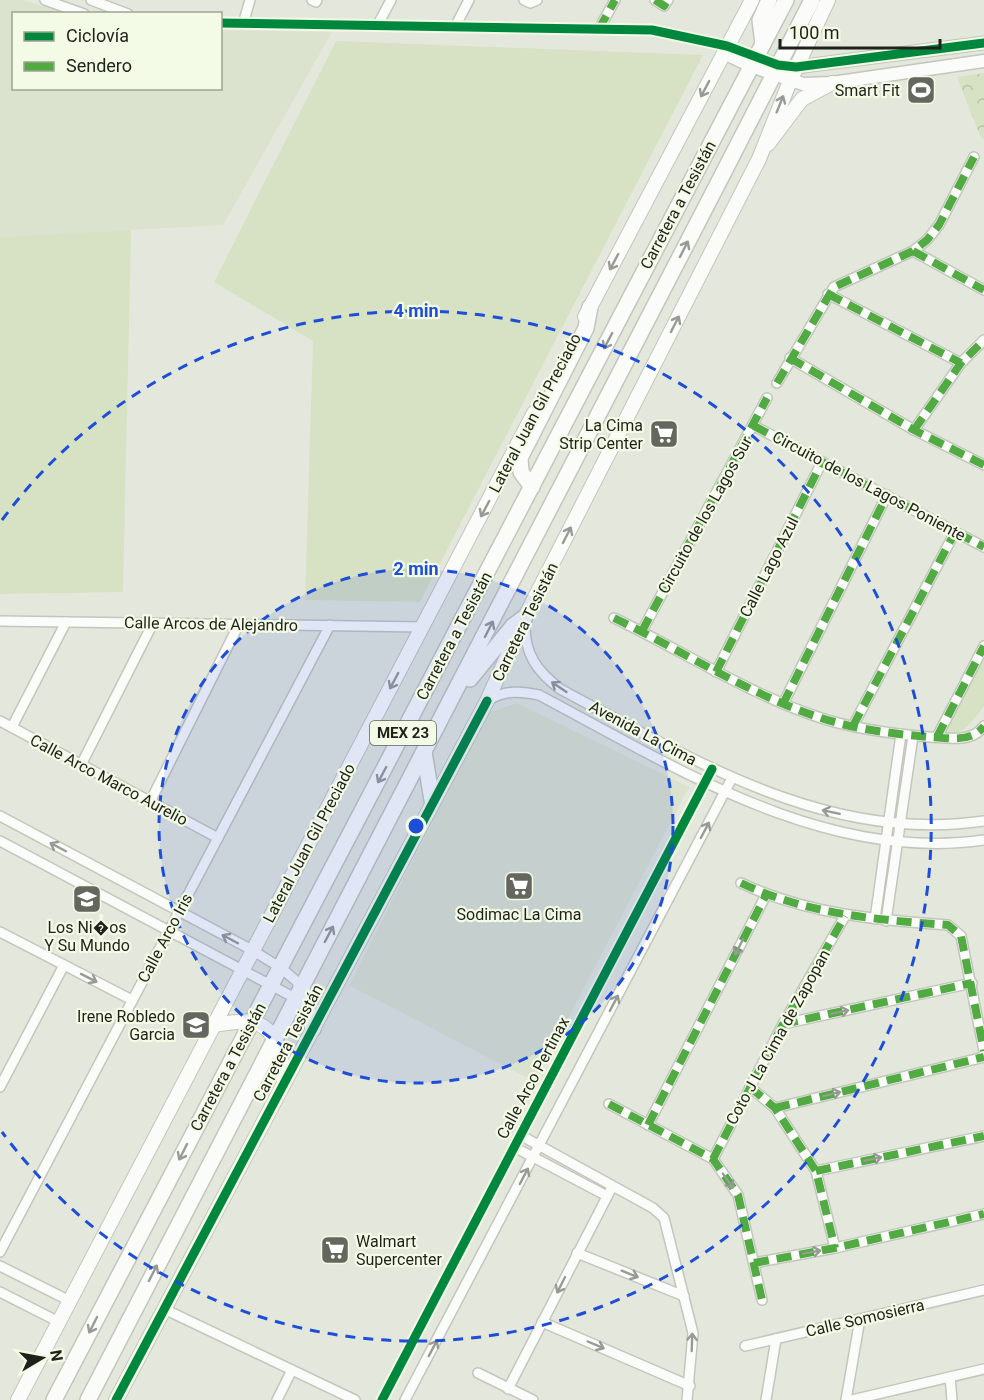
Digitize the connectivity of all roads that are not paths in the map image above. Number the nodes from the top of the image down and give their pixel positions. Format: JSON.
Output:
{"nodes":[{"id":1,"x":45,"y":0,"type":"edge"},
{"id":2,"x":91,"y":0,"type":"edge"},
{"id":3,"x":250,"y":0,"type":"edge"},
{"id":4,"x":312,"y":0,"type":"edge"},
{"id":5,"x":317,"y":0,"type":"edge"},
{"id":6,"x":391,"y":0,"type":"edge"},
{"id":7,"x":469,"y":0,"type":"edge"},
{"id":8,"x":524,"y":0,"type":"edge"},
{"id":9,"x":537,"y":0,"type":"edge"},
{"id":10,"x":615,"y":0,"type":"edge"},
{"id":11,"x":655,"y":0,"type":"edge"},
{"id":12,"x":752,"y":0,"type":"edge"},
{"id":13,"x":769,"y":0,"type":"edge"},
{"id":14,"x":786,"y":0,"type":"edge"},
{"id":15,"x":812,"y":0,"type":"edge"},
{"id":16,"x":828,"y":0,"type":"edge"},
{"id":17,"x":666,"y":3,"type":"edge"},
{"id":18,"x":115,"y":8,"type":"edge"},
{"id":19,"x":78,"y":12,"type":"edge"},
{"id":20,"x":222,"y":23,"type":"edge"},
{"id":21,"x":243,"y":24,"type":"junction"},
{"id":22,"x":377,"y":26,"type":"junction"},
{"id":23,"x":455,"y":27,"type":"junction"},
{"id":24,"x":599,"y":29,"type":"junction"},
{"id":25,"x":984,"y":43,"type":"edge"},
{"id":26,"x":763,"y":44,"type":"junction"},
{"id":27,"x":722,"y":47,"type":"junction"},
{"id":28,"x":945,"y":48,"type":"junction"},
{"id":29,"x":984,"y":61,"type":"edge"},
{"id":30,"x":753,"y":62,"type":"junction"},
{"id":31,"x":948,"y":65,"type":"junction"},
{"id":32,"x":796,"y":67,"type":"junction"},
{"id":33,"x":776,"y":70,"type":"junction"},
{"id":34,"x":790,"y":81,"type":"junction"},
{"id":35,"x":832,"y":83,"type":"junction"},
{"id":36,"x":760,"y":154,"type":"junction"},
{"id":37,"x":974,"y":157,"type":"dead end"},
{"id":38,"x":913,"y":251,"type":"junction"},
{"id":39,"x":984,"y":290,"type":"edge"},
{"id":40,"x":828,"y":294,"type":"junction"},
{"id":41,"x":590,"y":307,"type":"junction"},
{"id":42,"x":984,"y":340,"type":"edge"},
{"id":43,"x":790,"y":358,"type":"junction"},
{"id":44,"x":961,"y":363,"type":"junction"},
{"id":45,"x":777,"y":383,"type":"dead end"},
{"id":46,"x":768,"y":398,"type":"dead end"},
{"id":47,"x":754,"y":426,"type":"junction"},
{"id":48,"x":914,"y":430,"type":"junction"},
{"id":49,"x":822,"y":462,"type":"junction"},
{"id":50,"x":983,"y":462,"type":"edge"},
{"id":51,"x":532,"y":487,"type":"junction"},
{"id":52,"x":887,"y":495,"type":"junction"},
{"id":53,"x":955,"y":532,"type":"junction"},
{"id":54,"x":984,"y":547,"type":"edge"},
{"id":55,"x":525,"y":617,"type":"junction"},
{"id":56,"x":614,"y":618,"type":"dead end"},
{"id":57,"x":0,"y":621,"type":"edge"},
{"id":58,"x":66,"y":622,"type":"junction"},
{"id":59,"x":153,"y":623,"type":"junction"},
{"id":60,"x":239,"y":624,"type":"junction"},
{"id":61,"x":330,"y":625,"type":"junction"},
{"id":62,"x":423,"y":627,"type":"junction"},
{"id":63,"x":642,"y":631,"type":"junction"},
{"id":64,"x":984,"y":646,"type":"edge"},
{"id":65,"x":716,"y":672,"type":"junction"},
{"id":66,"x":577,"y":698,"type":"junction"},
{"id":67,"x":453,"y":699,"type":"junction"},
{"id":68,"x":487,"y":701,"type":"junction"},
{"id":69,"x":783,"y":704,"type":"junction"},
{"id":70,"x":571,"y":712,"type":"junction"},
{"id":71,"x":0,"y":721,"type":"edge"},
{"id":72,"x":854,"y":726,"type":"junction"},
{"id":73,"x":984,"y":726,"type":"edge"},
{"id":74,"x":12,"y":727,"type":"junction"},
{"id":75,"x":901,"y":734,"type":"junction"},
{"id":76,"x":913,"y":736,"type":"junction"},
{"id":77,"x":937,"y":737,"type":"junction"},
{"id":78,"x":424,"y":752,"type":"junction"},
{"id":79,"x":81,"y":765,"type":"junction"},
{"id":80,"x":712,"y":769,"type":"junction"},
{"id":81,"x":732,"y":778,"type":"junction"},
{"id":82,"x":705,"y":782,"type":"junction"},
{"id":83,"x":725,"y":791,"type":"junction"},
{"id":84,"x":892,"y":793,"type":"junction"},
{"id":85,"x":904,"y":795,"type":"junction"},
{"id":86,"x":432,"y":800,"type":"junction"},
{"id":87,"x":150,"y":802,"type":"junction"},
{"id":88,"x":0,"y":816,"type":"edge"},
{"id":89,"x":984,"y":821,"type":"edge"},
{"id":90,"x":888,"y":822,"type":"junction"},
{"id":91,"x":900,"y":823,"type":"junction"},
{"id":92,"x":218,"y":838,"type":"junction"},
{"id":93,"x":886,"y":839,"type":"junction"},
{"id":94,"x":898,"y":840,"type":"junction"},
{"id":95,"x":984,"y":840,"type":"edge"},
{"id":96,"x":0,"y":841,"type":"edge"},
{"id":97,"x":882,"y":866,"type":"junction"},
{"id":98,"x":894,"y":867,"type":"junction"},
{"id":99,"x":741,"y":883,"type":"dead end"},
{"id":100,"x":766,"y":895,"type":"junction"},
{"id":101,"x":179,"y":912,"type":"junction"},
{"id":102,"x":845,"y":916,"type":"junction"},
{"id":103,"x":875,"y":919,"type":"junction"},
{"id":104,"x":886,"y":921,"type":"junction"},
{"id":105,"x":169,"y":930,"type":"junction"},
{"id":106,"x":0,"y":932,"type":"edge"},
{"id":107,"x":252,"y":950,"type":"junction"},
{"id":108,"x":64,"y":965,"type":"junction"},
{"id":109,"x":281,"y":968,"type":"junction"},
{"id":110,"x":242,"y":970,"type":"junction"},
{"id":111,"x":972,"y":983,"type":"junction"},
{"id":112,"x":271,"y":985,"type":"junction"},
{"id":113,"x":298,"y":992,"type":"junction"},
{"id":114,"x":132,"y":1000,"type":"junction"},
{"id":115,"x":251,"y":1022,"type":"junction"},
{"id":116,"x":213,"y":1024,"type":"junction"},
{"id":117,"x":783,"y":1024,"type":"junction"},
{"id":118,"x":313,"y":1029,"type":"junction"},
{"id":119,"x":274,"y":1039,"type":"junction"},
{"id":120,"x":984,"y":1051,"type":"edge"},
{"id":121,"x":984,"y":1057,"type":"edge"},
{"id":122,"x":284,"y":1080,"type":"junction"},
{"id":123,"x":0,"y":1087,"type":"edge"},
{"id":124,"x":750,"y":1088,"type":"junction"},
{"id":125,"x":609,"y":1104,"type":"dead end"},
{"id":126,"x":775,"y":1108,"type":"junction"},
{"id":127,"x":648,"y":1125,"type":"junction"},
{"id":128,"x":520,"y":1135,"type":"junction"},
{"id":129,"x":984,"y":1136,"type":"edge"},
{"id":130,"x":540,"y":1146,"type":"junction"},
{"id":131,"x":514,"y":1147,"type":"junction"},
{"id":132,"x":557,"y":1156,"type":"junction"},
{"id":133,"x":534,"y":1157,"type":"junction"},
{"id":134,"x":713,"y":1158,"type":"junction"},
{"id":135,"x":551,"y":1167,"type":"junction"},
{"id":136,"x":816,"y":1171,"type":"junction"},
{"id":137,"x":609,"y":1191,"type":"junction"},
{"id":138,"x":984,"y":1214,"type":"edge"},
{"id":139,"x":835,"y":1248,"type":"junction"},
{"id":140,"x":0,"y":1252,"type":"edge"},
{"id":141,"x":577,"y":1253,"type":"junction"},
{"id":142,"x":754,"y":1263,"type":"junction"},
{"id":143,"x":0,"y":1266,"type":"edge"},
{"id":144,"x":984,"y":1290,"type":"edge"},
{"id":145,"x":0,"y":1292,"type":"edge"},
{"id":146,"x":684,"y":1296,"type":"junction"},
{"id":147,"x":68,"y":1300,"type":"junction"},
{"id":148,"x":762,"y":1300,"type":"dead end"},
{"id":149,"x":164,"y":1309,"type":"junction"},
{"id":150,"x":860,"y":1319,"type":"junction"},
{"id":151,"x":57,"y":1321,"type":"junction"},
{"id":152,"x":542,"y":1322,"type":"junction"},
{"id":153,"x":776,"y":1339,"type":"junction"},
{"id":154,"x":745,"y":1346,"type":"dead end"},
{"id":155,"x":984,"y":1369,"type":"edge"},
{"id":156,"x":292,"y":1370,"type":"junction"},
{"id":157,"x":478,"y":1373,"type":"dead end"},
{"id":158,"x":950,"y":1377,"type":"junction"},
{"id":159,"x":63,"y":1383,"type":"junction"},
{"id":160,"x":690,"y":1386,"type":"junction"},
{"id":161,"x":508,"y":1389,"type":"junction"},
{"id":162,"x":18,"y":1400,"type":"edge"},
{"id":163,"x":48,"y":1400,"type":"edge"},
{"id":164,"x":54,"y":1400,"type":"edge"},
{"id":165,"x":88,"y":1400,"type":"edge"},
{"id":166,"x":116,"y":1400,"type":"edge"},
{"id":167,"x":277,"y":1400,"type":"edge"},
{"id":168,"x":355,"y":1400,"type":"edge"},
{"id":169,"x":382,"y":1400,"type":"edge"},
{"id":170,"x":405,"y":1400,"type":"edge"},
{"id":171,"x":533,"y":1400,"type":"edge"},
{"id":172,"x":687,"y":1400,"type":"edge"},
{"id":173,"x":766,"y":1400,"type":"edge"},
{"id":174,"x":846,"y":1400,"type":"edge"},
{"id":175,"x":852,"y":1400,"type":"edge"},
{"id":176,"x":952,"y":1400,"type":"edge"}],
"edges":[{"from":1,"to":19,"type":"street"},
{"from":2,"to":18,"type":"street"},
{"from":3,"to":21,"type":"street"},
{"from":4,"to":5,"type":"street"},
{"from":6,"to":22,"type":"street"},
{"from":7,"to":23,"type":"street"},
{"from":8,"to":9,"type":"street"},
{"from":10,"to":24,"type":"street"},
{"from":11,"to":17,"type":"street"},
{"from":12,"to":27,"type":"main road","name":"Lateral Juan Gil Preciado"},
{"from":13,"to":26,"type":"main road"},
{"from":14,"to":26,"type":"main road","name":"Carretera a Tesistán","number":"MEX 23"},
{"from":15,"to":33,"type":"main road","name":"Carretera a Tesistán","number":"MEX 23"},
{"from":16,"to":32,"type":"main road"},
{"from":20,"to":21,"type":"street"},
{"from":21,"to":22,"type":"street"},
{"from":22,"to":23,"type":"street"},
{"from":23,"to":24,"type":"street"},
{"from":24,"to":27,"type":"street"},
{"from":25,"to":28,"type":"street"},
{"from":26,"to":30,"type":"main road","name":"Carretera a Tesistán","number":"MEX 23"},
{"from":27,"to":30,"type":"street"},
{"from":27,"to":41,"type":"main road","name":"Lateral Juan Gil Preciado","one_way":true},
{"from":28,"to":31,"type":"street"},
{"from":28,"to":32,"type":"street"},
{"from":29,"to":31,"type":"street"},
{"from":30,"to":33,"type":"street"},
{"from":30,"to":51,"type":"main road","name":"Carretera a Tesistán","number":"MEX 23","one_way":true},
{"from":31,"to":35,"type":"street"},
{"from":32,"to":33,"type":"street"},
{"from":32,"to":34,"type":"main road"},
{"from":33,"to":34,"type":"street"},
{"from":67,"to":33,"type":"main road","name":"Carretera a Tesistán","number":"MEX 23","one_way":true},
{"from":34,"to":35,"type":"street"},
{"from":36,"to":34,"type":"main road","one_way":true},
{"from":35,"to":36,"type":"main road"},
{"from":55,"to":36,"type":"main road","name":"Carretera Tesistán","one_way":true},
{"from":37,"to":38,"type":"street"},
{"from":38,"to":39,"type":"street"},
{"from":38,"to":40,"type":"street"},
{"from":40,"to":43,"type":"street"},
{"from":40,"to":44,"type":"street"},
{"from":41,"to":51,"type":"main road"},
{"from":41,"to":62,"type":"main road","name":"Lateral Juan Gil Preciado","one_way":true},
{"from":42,"to":44,"type":"street"},
{"from":43,"to":45,"type":"street"},
{"from":43,"to":48,"type":"street"},
{"from":44,"to":48,"type":"street"},
{"from":46,"to":47,"type":"street","name":"Circuito de los Lagos Sur"},
{"from":47,"to":49,"type":"street","name":"Circuito de los Lagos Poniente"},
{"from":47,"to":63,"type":"street","name":"Circuito de los Lagos Sur"},
{"from":48,"to":50,"type":"street"},
{"from":49,"to":52,"type":"street","name":"Circuito de los Lagos Poniente"},
{"from":49,"to":65,"type":"street","name":"Calle Lago Azul"},
{"from":51,"to":109,"type":"main road","name":"Carretera a Tesistán","number":"MEX 23","one_way":true},
{"from":52,"to":53,"type":"street","name":"Circuito de los Lagos Poniente"},
{"from":52,"to":69,"type":"street"},
{"from":53,"to":54,"type":"street","name":"Circuito de los Lagos Poniente"},
{"from":53,"to":72,"type":"street"},
{"from":66,"to":55,"type":"street","name":"Avenida La Cima","one_way":true},
{"from":55,"to":67,"type":"main road"},
{"from":55,"to":68,"type":"main road","name":"Carretera Tesistán"},
{"from":56,"to":63,"type":"street"},
{"from":57,"to":58,"type":"street","name":"Calle Arcos de Alejandro"},
{"from":58,"to":59,"type":"street","name":"Calle Arcos de Alejandro"},
{"from":58,"to":74,"type":"street"},
{"from":59,"to":60,"type":"street","name":"Calle Arcos de Alejandro"},
{"from":59,"to":79,"type":"street"},
{"from":60,"to":61,"type":"street","name":"Calle Arcos de Alejandro"},
{"from":60,"to":87,"type":"street"},
{"from":61,"to":62,"type":"street","name":"Calle Arcos de Alejandro"},
{"from":61,"to":92,"type":"street","name":"Calle Arco Iris"},
{"from":62,"to":107,"type":"main road","name":"Lateral Juan Gil Preciado","one_way":true},
{"from":63,"to":65,"type":"street"},
{"from":64,"to":77,"type":"street"},
{"from":65,"to":69,"type":"street"},
{"from":66,"to":70,"type":"street"},
{"from":66,"to":80,"type":"street","name":"Avenida La Cima"},
{"from":67,"to":78,"type":"main road","name":"Carretera a Tesistán","number":"MEX 23"},
{"from":68,"to":70,"type":"street","name":"Avenida La Cima"},
{"from":68,"to":86,"type":"main road","name":"Carretera Tesistán"},
{"from":69,"to":72,"type":"street"},
{"from":70,"to":82,"type":"street","name":"Avenida La Cima"},
{"from":71,"to":74,"type":"street","name":"Calle Arco Marco Aurelio"},
{"from":72,"to":75,"type":"street"},
{"from":73,"to":77,"type":"street"},
{"from":74,"to":79,"type":"street","name":"Calle Arco Marco Aurelio"},
{"from":75,"to":76,"type":"street"},
{"from":75,"to":84,"type":"street"},
{"from":76,"to":77,"type":"street"},
{"from":76,"to":85,"type":"street"},
{"from":78,"to":86,"type":"main road"},
{"from":113,"to":78,"type":"main road","name":"Carretera a Tesistán","number":"MEX 23","one_way":true},
{"from":79,"to":87,"type":"street","name":"Calle Arco Marco Aurelio"},
{"from":80,"to":81,"type":"street","name":"Avenida La Cima"},
{"from":80,"to":82,"type":"street","name":"Calle Arco Pertinax"},
{"from":81,"to":83,"type":"street"},
{"from":90,"to":81,"type":"street","name":"Avenida La Cima","one_way":true},
{"from":82,"to":83,"type":"street","name":"Avenida La Cima"},
{"from":82,"to":128,"type":"street","name":"Calle Arco Pertinax"},
{"from":83,"to":93,"type":"street","name":"Avenida La Cima"},
{"from":130,"to":83,"type":"street","one_way":true},
{"from":84,"to":85,"type":"street"},
{"from":84,"to":90,"type":"street"},
{"from":85,"to":91,"type":"street"},
{"from":86,"to":118,"type":"main road","name":"Carretera Tesistán"},
{"from":87,"to":92,"type":"street","name":"Calle Arco Marco Aurelio"},
{"from":101,"to":88,"type":"street","one_way":true},
{"from":89,"to":91,"type":"street","name":"Avenida La Cima"},
{"from":90,"to":91,"type":"street","name":"Avenida La Cima"},
{"from":90,"to":93,"type":"street"},
{"from":91,"to":94,"type":"street"},
{"from":92,"to":101,"type":"street","name":"Calle Arco Iris"},
{"from":93,"to":94,"type":"street","name":"Avenida La Cima"},
{"from":93,"to":97,"type":"street"},
{"from":94,"to":95,"type":"street","name":"Avenida La Cima"},
{"from":94,"to":98,"type":"street"},
{"from":96,"to":105,"type":"street"},
{"from":97,"to":98,"type":"street"},
{"from":97,"to":103,"type":"street"},
{"from":98,"to":104,"type":"street"},
{"from":99,"to":100,"type":"street"},
{"from":100,"to":102,"type":"street"},
{"from":100,"to":127,"type":"street","one_way":true},
{"from":101,"to":105,"type":"street","name":"Calle Arco Iris"},
{"from":107,"to":101,"type":"street","one_way":true},
{"from":102,"to":103,"type":"street"},
{"from":102,"to":117,"type":"street","name":"Coto J La Cima de Zapopan"},
{"from":103,"to":104,"type":"street"},
{"from":104,"to":111,"type":"street"},
{"from":105,"to":110,"type":"street"},
{"from":105,"to":114,"type":"street","name":"Calle Arco Iris"},
{"from":106,"to":108,"type":"street"},
{"from":107,"to":109,"type":"street"},
{"from":107,"to":110,"type":"main road","name":"Lateral Juan Gil Preciado"},
{"from":108,"to":114,"type":"street","one_way":true},
{"from":108,"to":123,"type":"street"},
{"from":109,"to":112,"type":"main road","name":"Carretera a Tesistán","number":"MEX 23"},
{"from":109,"to":113,"type":"street"},
{"from":110,"to":112,"type":"street"},
{"from":110,"to":116,"type":"main road","name":"Lateral Juan Gil Preciado"},
{"from":117,"to":111,"type":"street","one_way":true},
{"from":111,"to":120,"type":"street"},
{"from":112,"to":113,"type":"street"},
{"from":112,"to":115,"type":"main road","name":"Carretera a Tesistán","number":"MEX 23"},
{"from":113,"to":118,"type":"main road"},
{"from":113,"to":119,"type":"main road","name":"Carretera a Tesistán","number":"MEX 23"},
{"from":114,"to":140,"type":"street","name":"Calle Arco Iris"},
{"from":115,"to":116,"type":"main road"},
{"from":115,"to":119,"type":"main road"},
{"from":115,"to":159,"type":"main road","name":"Carretera a Tesistán","number":"MEX 23","one_way":true},
{"from":116,"to":147,"type":"main road","name":"Lateral Juan Gil Preciado"},
{"from":117,"to":124,"type":"street","name":"Coto J La Cima de Zapopan"},
{"from":118,"to":122,"type":"main road","name":"Carretera Tesistán"},
{"from":119,"to":122,"type":"main road"},
{"from":165,"to":119,"type":"main road","name":"Carretera a Tesistán","number":"MEX 23","one_way":true},
{"from":126,"to":121,"type":"street","one_way":true},
{"from":122,"to":149,"type":"main road","name":"Carretera Tesistán"},
{"from":124,"to":126,"type":"street"},
{"from":124,"to":134,"type":"street","name":"Coto J La Cima de Zapopan"},
{"from":125,"to":127,"type":"street"},
{"from":126,"to":136,"type":"street"},
{"from":127,"to":134,"type":"street"},
{"from":128,"to":130,"type":"street"},
{"from":128,"to":131,"type":"street","name":"Calle Arco Pertinax"},
{"from":136,"to":129,"type":"street","one_way":true},
{"from":130,"to":132,"type":"street"},
{"from":130,"to":133,"type":"street"},
{"from":131,"to":133,"type":"street"},
{"from":131,"to":169,"type":"street","name":"Calle Arco Pertinax"},
{"from":132,"to":135,"type":"street"},
{"from":132,"to":137,"type":"street"},
{"from":133,"to":135,"type":"street"},
{"from":170,"to":133,"type":"street","one_way":true},
{"from":134,"to":142,"type":"street","one_way":true},
{"from":135,"to":137,"type":"street"},
{"from":136,"to":139,"type":"street"},
{"from":137,"to":141,"type":"street"},
{"from":137,"to":146,"type":"street"},
{"from":138,"to":139,"type":"street"},
{"from":142,"to":139,"type":"street","one_way":true},
{"from":141,"to":146,"type":"street","one_way":true},
{"from":141,"to":152,"type":"street","one_way":true},
{"from":142,"to":148,"type":"street"},
{"from":143,"to":147,"type":"street"},
{"from":144,"to":150,"type":"street","name":"Calle Somosierra"},
{"from":145,"to":151,"type":"street"},
{"from":160,"to":146,"type":"street","one_way":true},
{"from":147,"to":151,"type":"main road","name":"Lateral Juan Gil Preciado"},
{"from":149,"to":156,"type":"street"},
{"from":149,"to":166,"type":"main road","name":"Carretera Tesistán"},
{"from":150,"to":153,"type":"street","name":"Calle Somosierra"},
{"from":150,"to":174,"type":"street"},
{"from":151,"to":162,"type":"main road","name":"Lateral Juan Gil Preciado"},
{"from":152,"to":160,"type":"street","one_way":true},
{"from":152,"to":161,"type":"street"},
{"from":153,"to":154,"type":"street","name":"Calle Somosierra"},
{"from":153,"to":173,"type":"street"},
{"from":155,"to":158,"type":"street"},
{"from":156,"to":167,"type":"street"},
{"from":156,"to":168,"type":"street"},
{"from":157,"to":161,"type":"street"},
{"from":158,"to":175,"type":"street"},
{"from":158,"to":176,"type":"street"},
{"from":159,"to":163,"type":"main road"},
{"from":159,"to":164,"type":"main road","name":"Carretera a Tesistán","number":"MEX 23"},
{"from":160,"to":172,"type":"street"},
{"from":161,"to":171,"type":"street"}]}
